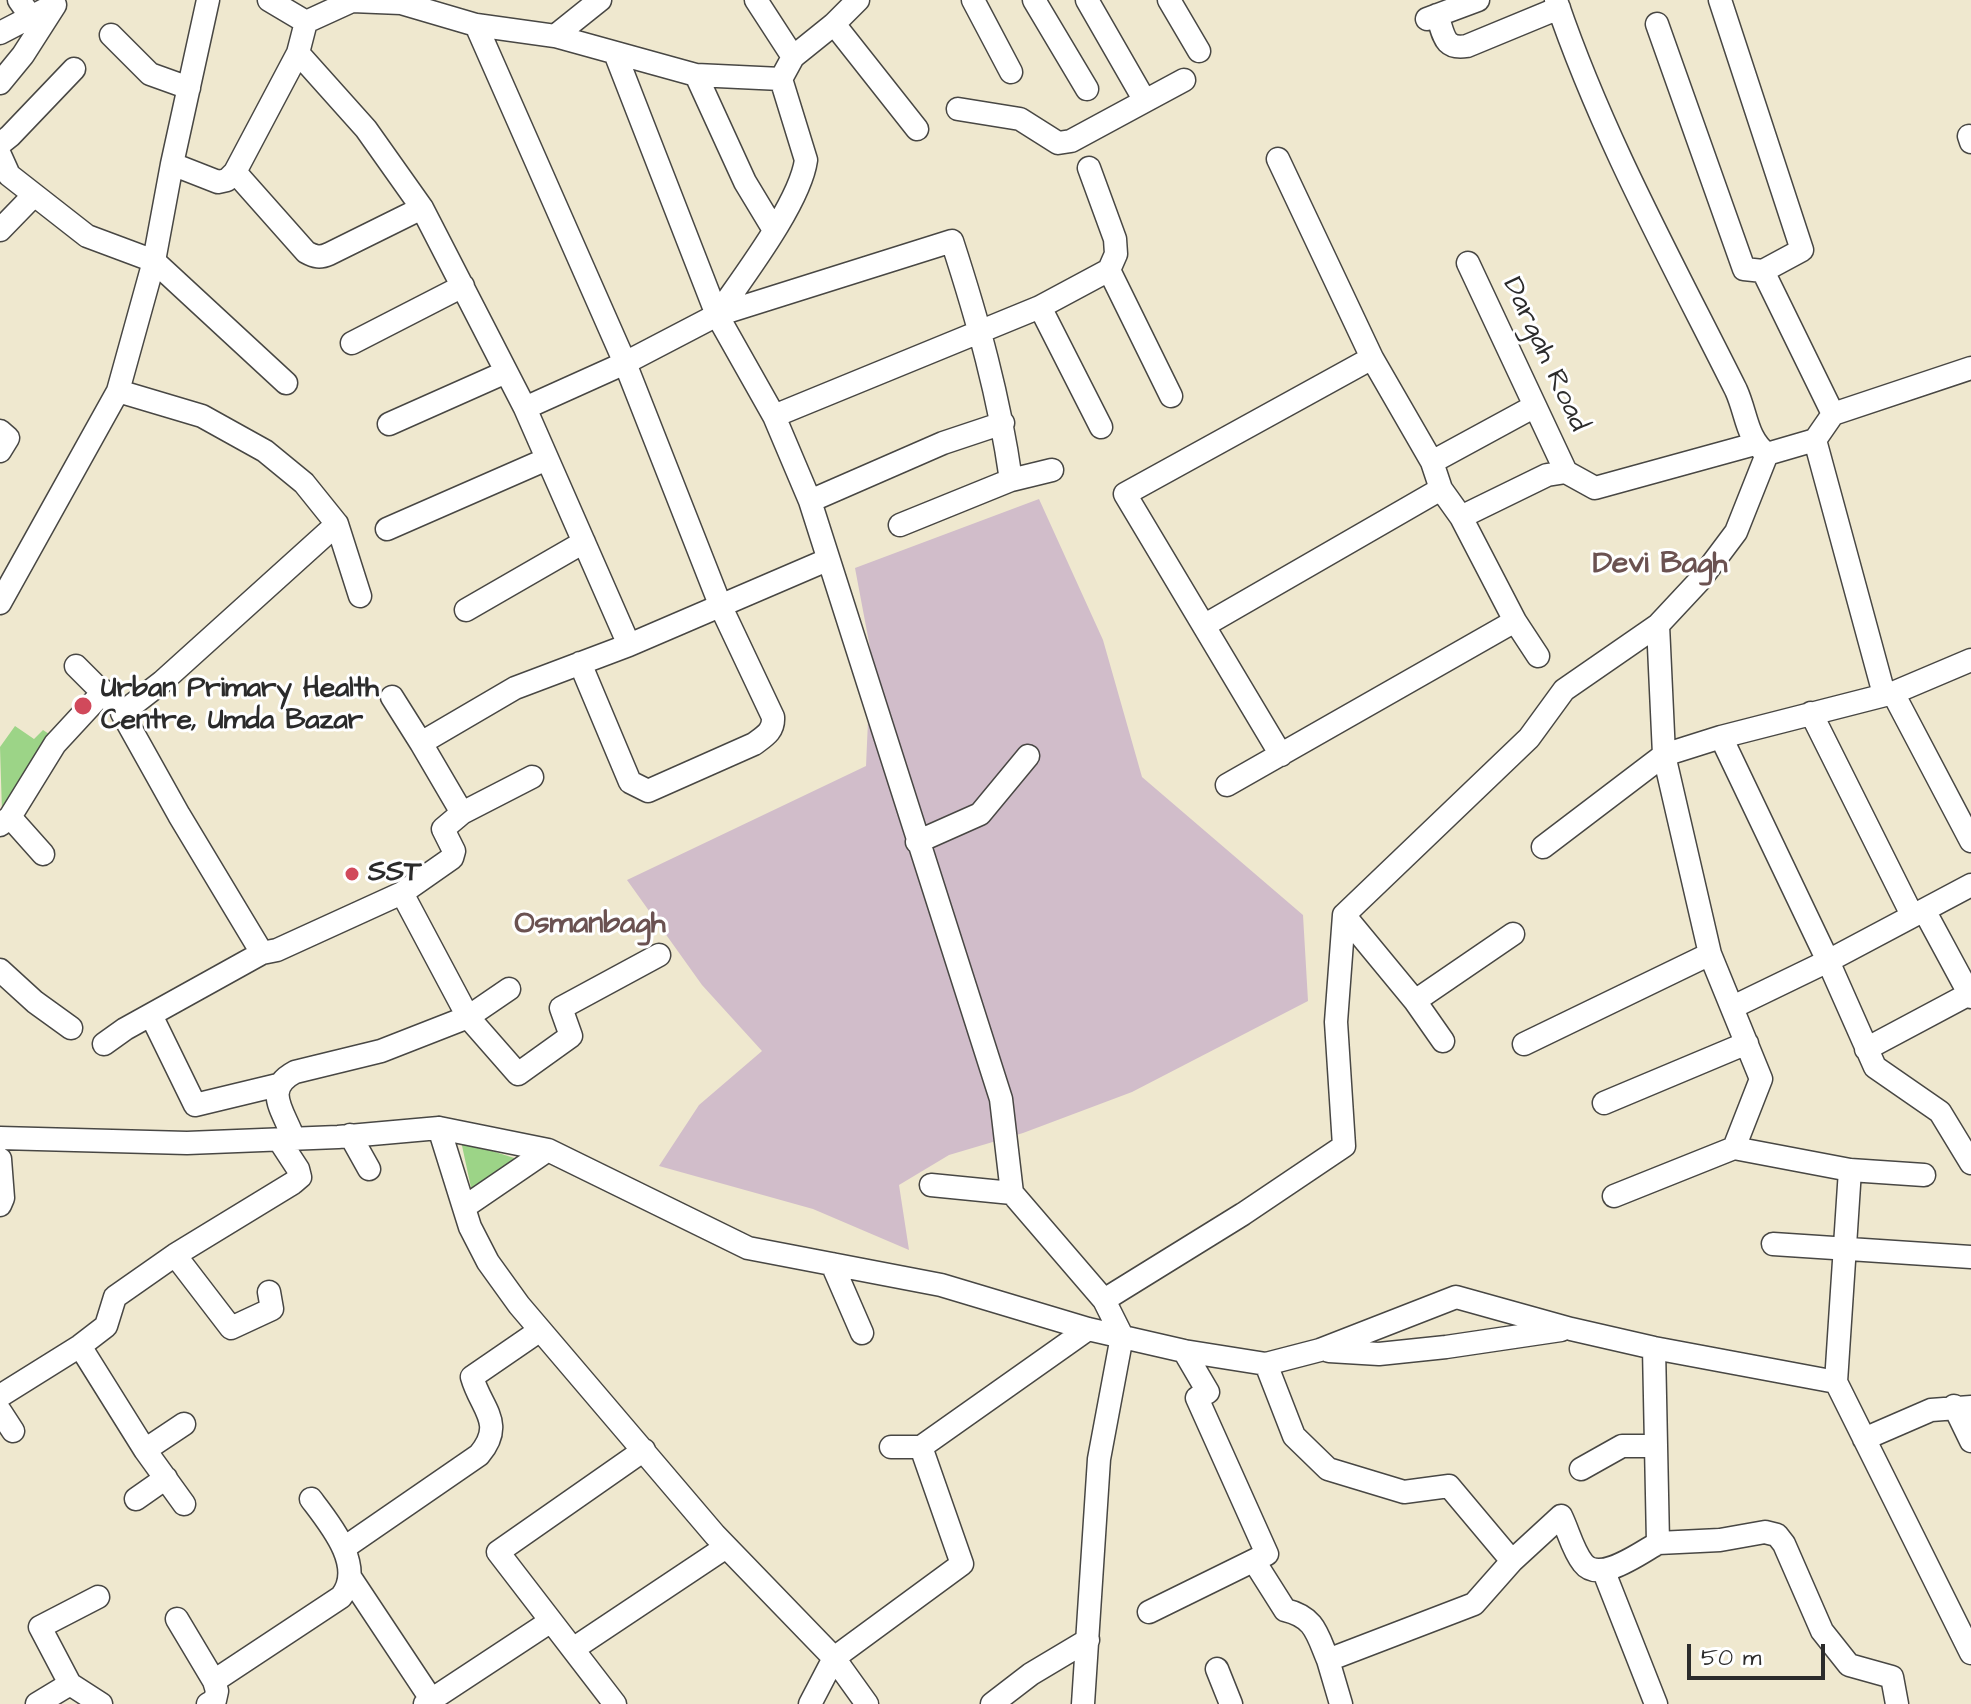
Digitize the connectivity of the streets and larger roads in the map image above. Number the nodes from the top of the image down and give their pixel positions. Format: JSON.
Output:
{"nodes":[{"id":1,"x":208,"y":0,"type":"edge"},
{"id":2,"x":269,"y":0,"type":"edge"},
{"id":3,"x":756,"y":0,"type":"edge"},
{"id":4,"x":858,"y":0,"type":"edge"},
{"id":5,"x":973,"y":0,"type":"edge"},
{"id":6,"x":1034,"y":0,"type":"edge"},
{"id":7,"x":1087,"y":0,"type":"edge"},
{"id":8,"x":1169,"y":0,"type":"edge"},
{"id":9,"x":1478,"y":0,"type":"edge"},
{"id":10,"x":1720,"y":0,"type":"edge"},
{"id":11,"x":58,"y":2,"type":"edge"},
{"id":12,"x":404,"y":2,"type":"edge"},
{"id":13,"x":592,"y":3,"type":"edge"},
{"id":14,"x":1558,"y":4,"type":"edge"},
{"id":15,"x":25,"y":8,"type":"edge"},
{"id":16,"x":306,"y":22,"type":"junction"},
{"id":17,"x":834,"y":24,"type":"junction"},
{"id":18,"x":1657,"y":24,"type":"dead end"},
{"id":19,"x":476,"y":25,"type":"junction"},
{"id":20,"x":0,"y":33,"type":"edge"},
{"id":21,"x":111,"y":35,"type":"dead end"},
{"id":22,"x":555,"y":36,"type":"junction"},
{"id":23,"x":1199,"y":51,"type":"dead end"},
{"id":24,"x":298,"y":53,"type":"junction"},
{"id":25,"x":615,"y":53,"type":"junction"},
{"id":26,"x":793,"y":57,"type":"junction"},
{"id":27,"x":74,"y":69,"type":"dead end"},
{"id":28,"x":1011,"y":72,"type":"dead end"},
{"id":29,"x":696,"y":75,"type":"junction"},
{"id":30,"x":781,"y":79,"type":"junction"},
{"id":31,"x":1184,"y":80,"type":"dead end"},
{"id":32,"x":0,"y":83,"type":"edge"},
{"id":33,"x":189,"y":88,"type":"junction"},
{"id":34,"x":1087,"y":89,"type":"dead end"},
{"id":35,"x":1145,"y":101,"type":"junction"},
{"id":36,"x":958,"y":109,"type":"dead end"},
{"id":37,"x":917,"y":129,"type":"dead end"},
{"id":38,"x":0,"y":144,"type":"edge"},
{"id":39,"x":0,"y":155,"type":"edge"},
{"id":40,"x":1278,"y":159,"type":"dead end"},
{"id":41,"x":172,"y":164,"type":"junction"},
{"id":42,"x":1089,"y":168,"type":"dead end"},
{"id":43,"x":235,"y":172,"type":"junction"},
{"id":44,"x":34,"y":195,"type":"junction"},
{"id":45,"x":422,"y":208,"type":"junction"},
{"id":46,"x":0,"y":230,"type":"edge"},
{"id":47,"x":774,"y":230,"type":"junction"},
{"id":48,"x":154,"y":261,"type":"junction"},
{"id":49,"x":1468,"y":263,"type":"dead end"},
{"id":50,"x":1109,"y":270,"type":"junction"},
{"id":51,"x":1763,"y":271,"type":"junction"},
{"id":52,"x":463,"y":286,"type":"junction"},
{"id":53,"x":1040,"y":307,"type":"junction"},
{"id":54,"x":717,"y":315,"type":"junction"},
{"id":55,"x":981,"y":329,"type":"junction"},
{"id":56,"x":352,"y":343,"type":"dead end"},
{"id":57,"x":1372,"y":358,"type":"junction"},
{"id":58,"x":625,"y":363,"type":"junction"},
{"id":59,"x":1970,"y":371,"type":"edge"},
{"id":60,"x":506,"y":372,"type":"junction"},
{"id":61,"x":286,"y":383,"type":"dead end"},
{"id":62,"x":118,"y":391,"type":"junction"},
{"id":63,"x":1171,"y":396,"type":"dead end"},
{"id":64,"x":1535,"y":406,"type":"junction"},
{"id":65,"x":525,"y":408,"type":"junction"},
{"id":66,"x":1833,"y":414,"type":"junction"},
{"id":67,"x":774,"y":416,"type":"junction"},
{"id":68,"x":1003,"y":423,"type":"junction"},
{"id":69,"x":389,"y":424,"type":"dead end"},
{"id":70,"x":1101,"y":427,"type":"dead end"},
{"id":71,"x":0,"y":431,"type":"edge"},
{"id":72,"x":1815,"y":440,"type":"junction"},
{"id":73,"x":1761,"y":449,"type":"junction"},
{"id":74,"x":0,"y":451,"type":"edge"},
{"id":75,"x":547,"y":459,"type":"junction"},
{"id":76,"x":1432,"y":462,"type":"junction"},
{"id":77,"x":1052,"y":470,"type":"dead end"},
{"id":78,"x":1566,"y":472,"type":"junction"},
{"id":79,"x":1011,"y":480,"type":"junction"},
{"id":80,"x":1441,"y":489,"type":"junction"},
{"id":81,"x":810,"y":501,"type":"junction"},
{"id":82,"x":1461,"y":517,"type":"junction"},
{"id":83,"x":337,"y":524,"type":"junction"},
{"id":84,"x":900,"y":525,"type":"dead end"},
{"id":85,"x":387,"y":529,"type":"dead end"},
{"id":86,"x":584,"y":542,"type":"junction"},
{"id":87,"x":827,"y":560,"type":"junction"},
{"id":88,"x":7,"y":574,"type":"edge"},
{"id":89,"x":360,"y":596,"type":"dead end"},
{"id":90,"x":0,"y":603,"type":"edge"},
{"id":91,"x":721,"y":607,"type":"junction"},
{"id":92,"x":466,"y":610,"type":"dead end"},
{"id":93,"x":1515,"y":621,"type":"junction"},
{"id":94,"x":1205,"y":625,"type":"junction"},
{"id":95,"x":1658,"y":625,"type":"junction"},
{"id":96,"x":629,"y":645,"type":"junction"},
{"id":97,"x":1538,"y":656,"type":"dead end"},
{"id":98,"x":1971,"y":662,"type":"edge"},
{"id":99,"x":580,"y":663,"type":"junction"},
{"id":100,"x":76,"y":666,"type":"dead end"},
{"id":101,"x":104,"y":691,"type":"junction"},
{"id":102,"x":1889,"y":693,"type":"junction"},
{"id":103,"x":392,"y":697,"type":"dead end"},
{"id":104,"x":122,"y":713,"type":"junction"},
{"id":105,"x":1811,"y":713,"type":"junction"},
{"id":106,"x":1721,"y":737,"type":"junction"},
{"id":107,"x":421,"y":743,"type":"junction"},
{"id":108,"x":1281,"y":755,"type":"junction"},
{"id":109,"x":1664,"y":755,"type":"junction"},
{"id":110,"x":1028,"y":756,"type":"dead end"},
{"id":111,"x":532,"y":777,"type":"dead end"},
{"id":112,"x":1227,"y":785,"type":"dead end"},
{"id":113,"x":462,"y":813,"type":"junction"},
{"id":114,"x":5,"y":821,"type":"edge"},
{"id":115,"x":1971,"y":841,"type":"edge"},
{"id":116,"x":917,"y":842,"type":"junction"},
{"id":117,"x":1543,"y":847,"type":"dead end"},
{"id":118,"x":43,"y":854,"type":"dead end"},
{"id":119,"x":1971,"y":885,"type":"edge"},
{"id":120,"x":402,"y":893,"type":"junction"},
{"id":121,"x":1918,"y":913,"type":"junction"},
{"id":122,"x":1344,"y":915,"type":"junction"},
{"id":123,"x":1513,"y":934,"type":"dead end"},
{"id":124,"x":262,"y":953,"type":"junction"},
{"id":125,"x":1710,"y":954,"type":"junction"},
{"id":126,"x":659,"y":955,"type":"dead end"},
{"id":127,"x":1828,"y":961,"type":"junction"},
{"id":128,"x":0,"y":970,"type":"edge"},
{"id":129,"x":509,"y":989,"type":"dead end"},
{"id":130,"x":1970,"y":994,"type":"edge"},
{"id":131,"x":1415,"y":1001,"type":"junction"},
{"id":132,"x":1733,"y":1007,"type":"junction"},
{"id":133,"x":151,"y":1015,"type":"junction"},
{"id":134,"x":468,"y":1017,"type":"junction"},
{"id":135,"x":71,"y":1028,"type":"dead end"},
{"id":136,"x":1443,"y":1041,"type":"dead end"},
{"id":137,"x":1747,"y":1043,"type":"junction"},
{"id":138,"x":104,"y":1044,"type":"dead end"},
{"id":139,"x":1524,"y":1044,"type":"dead end"},
{"id":140,"x":1866,"y":1049,"type":"junction"},
{"id":141,"x":278,"y":1085,"type":"junction"},
{"id":142,"x":1604,"y":1103,"type":"dead end"},
{"id":143,"x":439,"y":1128,"type":"junction"},
{"id":144,"x":350,"y":1135,"type":"junction"},
{"id":145,"x":0,"y":1138,"type":"edge"},
{"id":146,"x":286,"y":1138,"type":"junction"},
{"id":147,"x":1734,"y":1148,"type":"junction"},
{"id":148,"x":548,"y":1150,"type":"junction"},
{"id":149,"x":0,"y":1159,"type":"edge"},
{"id":150,"x":1971,"y":1163,"type":"edge"},
{"id":151,"x":369,"y":1169,"type":"dead end"},
{"id":152,"x":1850,"y":1170,"type":"junction"},
{"id":153,"x":1924,"y":1175,"type":"dead end"},
{"id":154,"x":931,"y":1185,"type":"dead end"},
{"id":155,"x":1012,"y":1193,"type":"junction"},
{"id":156,"x":1614,"y":1196,"type":"dead end"},
{"id":157,"x":0,"y":1205,"type":"edge"},
{"id":158,"x":466,"y":1206,"type":"junction"},
{"id":159,"x":1773,"y":1244,"type":"dead end"},
{"id":160,"x":1846,"y":1250,"type":"junction"},
{"id":161,"x":175,"y":1255,"type":"junction"},
{"id":162,"x":1971,"y":1257,"type":"edge"},
{"id":163,"x":832,"y":1264,"type":"junction"},
{"id":164,"x":269,"y":1292,"type":"dead end"},
{"id":165,"x":1104,"y":1300,"type":"junction"},
{"id":166,"x":1088,"y":1329,"type":"junction"},
{"id":167,"x":1571,"y":1329,"type":"junction"},
{"id":168,"x":539,"y":1331,"type":"junction"},
{"id":169,"x":862,"y":1333,"type":"dead end"},
{"id":170,"x":1122,"y":1336,"type":"junction"},
{"id":171,"x":80,"y":1346,"type":"junction"},
{"id":172,"x":1654,"y":1348,"type":"junction"},
{"id":173,"x":1320,"y":1350,"type":"junction"},
{"id":174,"x":1184,"y":1351,"type":"junction"},
{"id":175,"x":1266,"y":1364,"type":"junction"},
{"id":176,"x":1836,"y":1382,"type":"junction"},
{"id":177,"x":0,"y":1396,"type":"edge"},
{"id":178,"x":1962,"y":1407,"type":"edge"},
{"id":179,"x":0,"y":1411,"type":"edge"},
{"id":180,"x":184,"y":1424,"type":"dead end"},
{"id":181,"x":13,"y":1431,"type":"dead end"},
{"id":182,"x":1864,"y":1439,"type":"junction"},
{"id":183,"x":1971,"y":1441,"type":"edge"},
{"id":184,"x":1655,"y":1446,"type":"junction"},
{"id":185,"x":891,"y":1447,"type":"dead end"},
{"id":186,"x":921,"y":1447,"type":"junction"},
{"id":187,"x":145,"y":1450,"type":"junction"},
{"id":188,"x":644,"y":1450,"type":"junction"},
{"id":189,"x":1581,"y":1469,"type":"dead end"},
{"id":190,"x":166,"y":1478,"type":"junction"},
{"id":191,"x":136,"y":1499,"type":"dead end"},
{"id":192,"x":311,"y":1499,"type":"dead end"},
{"id":193,"x":184,"y":1504,"type":"dead end"},
{"id":194,"x":1658,"y":1543,"type":"junction"},
{"id":195,"x":726,"y":1547,"type":"junction"},
{"id":196,"x":344,"y":1548,"type":"junction"},
{"id":197,"x":1254,"y":1561,"type":"junction"},
{"id":198,"x":1512,"y":1561,"type":"junction"},
{"id":199,"x":1604,"y":1572,"type":"junction"},
{"id":200,"x":350,"y":1577,"type":"junction"},
{"id":201,"x":98,"y":1597,"type":"dead end"},
{"id":202,"x":1149,"y":1612,"type":"dead end"},
{"id":203,"x":177,"y":1619,"type":"dead end"},
{"id":204,"x":551,"y":1621,"type":"junction"},
{"id":205,"x":1088,"y":1640,"type":"junction"},
{"id":206,"x":573,"y":1649,"type":"junction"},
{"id":207,"x":1971,"y":1653,"type":"edge"},
{"id":208,"x":834,"y":1658,"type":"junction"},
{"id":209,"x":1328,"y":1660,"type":"junction"},
{"id":210,"x":1217,"y":1669,"type":"dead end"},
{"id":211,"x":214,"y":1681,"type":"junction"},
{"id":212,"x":70,"y":1684,"type":"junction"},
{"id":213,"x":428,"y":1701,"type":"edge"},
{"id":214,"x":37,"y":1704,"type":"edge"},
{"id":215,"x":101,"y":1704,"type":"edge"},
{"id":216,"x":208,"y":1704,"type":"edge"},
{"id":217,"x":615,"y":1704,"type":"edge"},
{"id":218,"x":810,"y":1704,"type":"edge"},
{"id":219,"x":867,"y":1704,"type":"edge"},
{"id":220,"x":992,"y":1704,"type":"edge"},
{"id":221,"x":1083,"y":1704,"type":"edge"},
{"id":222,"x":1231,"y":1704,"type":"edge"},
{"id":223,"x":1341,"y":1704,"type":"edge"},
{"id":224,"x":1656,"y":1704,"type":"edge"},
{"id":225,"x":1897,"y":1704,"type":"edge"}],
"edges":[{"from":1,"to":33,"type":"street"},
{"from":2,"to":16,"type":"street"},
{"from":3,"to":26,"type":"street"},
{"from":4,"to":17,"type":"street"},
{"from":5,"to":28,"type":"street"},
{"from":6,"to":34,"type":"street"},
{"from":7,"to":35,"type":"street"},
{"from":8,"to":23,"type":"street"},
{"from":9,"to":14,"type":"street"},
{"from":10,"to":51,"type":"street"},
{"from":11,"to":15,"type":"street"},
{"from":11,"to":32,"type":"street"},
{"from":12,"to":16,"type":"street"},
{"from":12,"to":19,"type":"street"},
{"from":13,"to":22,"type":"street"},
{"from":14,"to":73,"type":"street"},
{"from":15,"to":20,"type":"street"},
{"from":16,"to":24,"type":"street"},
{"from":17,"to":26,"type":"street"},
{"from":17,"to":37,"type":"street"},
{"from":18,"to":51,"type":"street"},
{"from":19,"to":22,"type":"street"},
{"from":19,"to":58,"type":"street"},
{"from":21,"to":33,"type":"street"},
{"from":22,"to":25,"type":"street"},
{"from":24,"to":43,"type":"street"},
{"from":24,"to":45,"type":"street"},
{"from":25,"to":29,"type":"street"},
{"from":25,"to":54,"type":"street"},
{"from":26,"to":30,"type":"street"},
{"from":27,"to":38,"type":"street"},
{"from":29,"to":30,"type":"street"},
{"from":29,"to":47,"type":"street"},
{"from":30,"to":47,"type":"street"},
{"from":31,"to":35,"type":"street"},
{"from":33,"to":41,"type":"street"},
{"from":35,"to":36,"type":"street"},
{"from":39,"to":44,"type":"street"},
{"from":40,"to":57,"type":"street"},
{"from":41,"to":43,"type":"street"},
{"from":41,"to":48,"type":"street"},
{"from":42,"to":50,"type":"street"},
{"from":43,"to":45,"type":"street"},
{"from":44,"to":46,"type":"street"},
{"from":44,"to":48,"type":"street"},
{"from":45,"to":52,"type":"street"},
{"from":47,"to":54,"type":"street"},
{"from":48,"to":61,"type":"street"},
{"from":48,"to":62,"type":"street"},
{"from":49,"to":64,"type":"street","name":"Dargah Road"},
{"from":50,"to":53,"type":"street"},
{"from":50,"to":63,"type":"street"},
{"from":51,"to":66,"type":"street"},
{"from":52,"to":56,"type":"street"},
{"from":52,"to":60,"type":"street"},
{"from":53,"to":55,"type":"street"},
{"from":53,"to":70,"type":"street"},
{"from":54,"to":55,"type":"street"},
{"from":54,"to":58,"type":"street"},
{"from":54,"to":67,"type":"street"},
{"from":55,"to":67,"type":"street"},
{"from":55,"to":68,"type":"street"},
{"from":57,"to":76,"type":"street"},
{"from":57,"to":94,"type":"street"},
{"from":58,"to":65,"type":"street"},
{"from":58,"to":91,"type":"street"},
{"from":59,"to":66,"type":"street"},
{"from":60,"to":65,"type":"street"},
{"from":60,"to":69,"type":"street"},
{"from":62,"to":83,"type":"street"},
{"from":62,"to":88,"type":"street"},
{"from":64,"to":76,"type":"street"},
{"from":64,"to":78,"type":"street","name":"Dargah Road"},
{"from":65,"to":75,"type":"street"},
{"from":66,"to":72,"type":"street"},
{"from":67,"to":81,"type":"street"},
{"from":68,"to":79,"type":"street"},
{"from":68,"to":81,"type":"street"},
{"from":71,"to":74,"type":"street"},
{"from":72,"to":73,"type":"street","name":"Dargah Road"},
{"from":72,"to":102,"type":"street"},
{"from":73,"to":78,"type":"street","name":"Dargah Road"},
{"from":73,"to":95,"type":"street"},
{"from":75,"to":85,"type":"street"},
{"from":75,"to":86,"type":"street"},
{"from":76,"to":80,"type":"street"},
{"from":77,"to":79,"type":"street"},
{"from":78,"to":82,"type":"street","name":"Dargah Road"},
{"from":79,"to":84,"type":"street"},
{"from":80,"to":82,"type":"street"},
{"from":80,"to":94,"type":"street"},
{"from":81,"to":87,"type":"street"},
{"from":82,"to":93,"type":"street"},
{"from":83,"to":89,"type":"street"},
{"from":83,"to":104,"type":"street"},
{"from":86,"to":92,"type":"street"},
{"from":86,"to":96,"type":"street"},
{"from":87,"to":91,"type":"street"},
{"from":87,"to":116,"type":"street"},
{"from":88,"to":90,"type":"street"},
{"from":91,"to":96,"type":"street"},
{"from":91,"to":99,"type":"street"},
{"from":93,"to":97,"type":"street"},
{"from":93,"to":108,"type":"street"},
{"from":94,"to":108,"type":"street"},
{"from":95,"to":109,"type":"street"},
{"from":95,"to":122,"type":"street"},
{"from":96,"to":99,"type":"street"},
{"from":98,"to":102,"type":"street"},
{"from":99,"to":107,"type":"street"},
{"from":100,"to":101,"type":"street"},
{"from":101,"to":104,"type":"street"},
{"from":101,"to":114,"type":"street"},
{"from":102,"to":105,"type":"street"},
{"from":102,"to":115,"type":"street"},
{"from":103,"to":107,"type":"street"},
{"from":104,"to":124,"type":"street"},
{"from":105,"to":106,"type":"street"},
{"from":105,"to":121,"type":"street"},
{"from":106,"to":109,"type":"street"},
{"from":106,"to":127,"type":"street"},
{"from":107,"to":113,"type":"street"},
{"from":108,"to":112,"type":"street"},
{"from":109,"to":117,"type":"street"},
{"from":109,"to":125,"type":"street"},
{"from":110,"to":116,"type":"street"},
{"from":111,"to":113,"type":"street"},
{"from":113,"to":120,"type":"street"},
{"from":114,"to":118,"type":"street"},
{"from":116,"to":155,"type":"street"},
{"from":119,"to":121,"type":"street"},
{"from":120,"to":124,"type":"street"},
{"from":120,"to":134,"type":"street"},
{"from":121,"to":127,"type":"street"},
{"from":121,"to":130,"type":"street"},
{"from":122,"to":131,"type":"street"},
{"from":122,"to":165,"type":"street"},
{"from":123,"to":131,"type":"street"},
{"from":124,"to":133,"type":"street"},
{"from":125,"to":132,"type":"street"},
{"from":125,"to":139,"type":"street"},
{"from":126,"to":134,"type":"street"},
{"from":127,"to":132,"type":"street"},
{"from":127,"to":140,"type":"street"},
{"from":128,"to":135,"type":"street"},
{"from":129,"to":134,"type":"street"},
{"from":130,"to":140,"type":"street"},
{"from":131,"to":136,"type":"street"},
{"from":132,"to":137,"type":"street"},
{"from":133,"to":138,"type":"street"},
{"from":133,"to":141,"type":"street"},
{"from":134,"to":141,"type":"street"},
{"from":137,"to":142,"type":"street"},
{"from":137,"to":147,"type":"street"},
{"from":140,"to":150,"type":"street"},
{"from":141,"to":146,"type":"street"},
{"from":143,"to":144,"type":"street"},
{"from":143,"to":148,"type":"street"},
{"from":143,"to":158,"type":"street"},
{"from":144,"to":146,"type":"street"},
{"from":144,"to":151,"type":"street"},
{"from":145,"to":146,"type":"street"},
{"from":146,"to":161,"type":"street"},
{"from":147,"to":152,"type":"street"},
{"from":147,"to":156,"type":"street"},
{"from":148,"to":158,"type":"street"},
{"from":148,"to":163,"type":"street"},
{"from":149,"to":157,"type":"street"},
{"from":152,"to":153,"type":"street"},
{"from":152,"to":160,"type":"street"},
{"from":154,"to":155,"type":"street"},
{"from":155,"to":165,"type":"street"},
{"from":158,"to":168,"type":"street"},
{"from":159,"to":160,"type":"street"},
{"from":160,"to":162,"type":"street"},
{"from":160,"to":176,"type":"street"},
{"from":161,"to":164,"type":"street"},
{"from":161,"to":171,"type":"street"},
{"from":163,"to":166,"type":"street"},
{"from":163,"to":169,"type":"street"},
{"from":165,"to":170,"type":"street"},
{"from":166,"to":170,"type":"street"},
{"from":166,"to":186,"type":"street"},
{"from":167,"to":172,"type":"street"},
{"from":167,"to":173,"type":"street"},
{"from":167,"to":173,"type":"street"},
{"from":168,"to":188,"type":"street"},
{"from":168,"to":196,"type":"street"},
{"from":170,"to":174,"type":"street"},
{"from":170,"to":205,"type":"street"},
{"from":171,"to":177,"type":"street"},
{"from":171,"to":187,"type":"street"},
{"from":172,"to":176,"type":"street"},
{"from":172,"to":184,"type":"street"},
{"from":173,"to":175,"type":"street"},
{"from":174,"to":175,"type":"street"},
{"from":174,"to":197,"type":"street"},
{"from":175,"to":198,"type":"street"},
{"from":176,"to":182,"type":"street"},
{"from":178,"to":182,"type":"street"},
{"from":178,"to":183,"type":"street"},
{"from":179,"to":181,"type":"street"},
{"from":180,"to":187,"type":"street"},
{"from":182,"to":207,"type":"street"},
{"from":184,"to":189,"type":"street"},
{"from":184,"to":194,"type":"street"},
{"from":185,"to":186,"type":"street"},
{"from":186,"to":208,"type":"street"},
{"from":187,"to":190,"type":"street"},
{"from":188,"to":195,"type":"street"},
{"from":188,"to":204,"type":"street"},
{"from":190,"to":191,"type":"street"},
{"from":190,"to":193,"type":"street"},
{"from":192,"to":196,"type":"street"},
{"from":194,"to":199,"type":"street"},
{"from":194,"to":225,"type":"street"},
{"from":195,"to":206,"type":"street"},
{"from":195,"to":208,"type":"street"},
{"from":196,"to":200,"type":"street"},
{"from":197,"to":202,"type":"street"},
{"from":197,"to":209,"type":"street"},
{"from":198,"to":199,"type":"street"},
{"from":198,"to":209,"type":"street"},
{"from":199,"to":224,"type":"street"},
{"from":200,"to":211,"type":"street"},
{"from":200,"to":213,"type":"street"},
{"from":201,"to":212,"type":"street"},
{"from":203,"to":211,"type":"street"},
{"from":204,"to":206,"type":"street"},
{"from":204,"to":213,"type":"street"},
{"from":205,"to":220,"type":"street"},
{"from":205,"to":221,"type":"street"},
{"from":206,"to":217,"type":"street"},
{"from":208,"to":218,"type":"street"},
{"from":208,"to":219,"type":"street"},
{"from":209,"to":223,"type":"street"},
{"from":210,"to":222,"type":"street"},
{"from":211,"to":216,"type":"street"},
{"from":212,"to":214,"type":"street"},
{"from":212,"to":215,"type":"street"}]}
